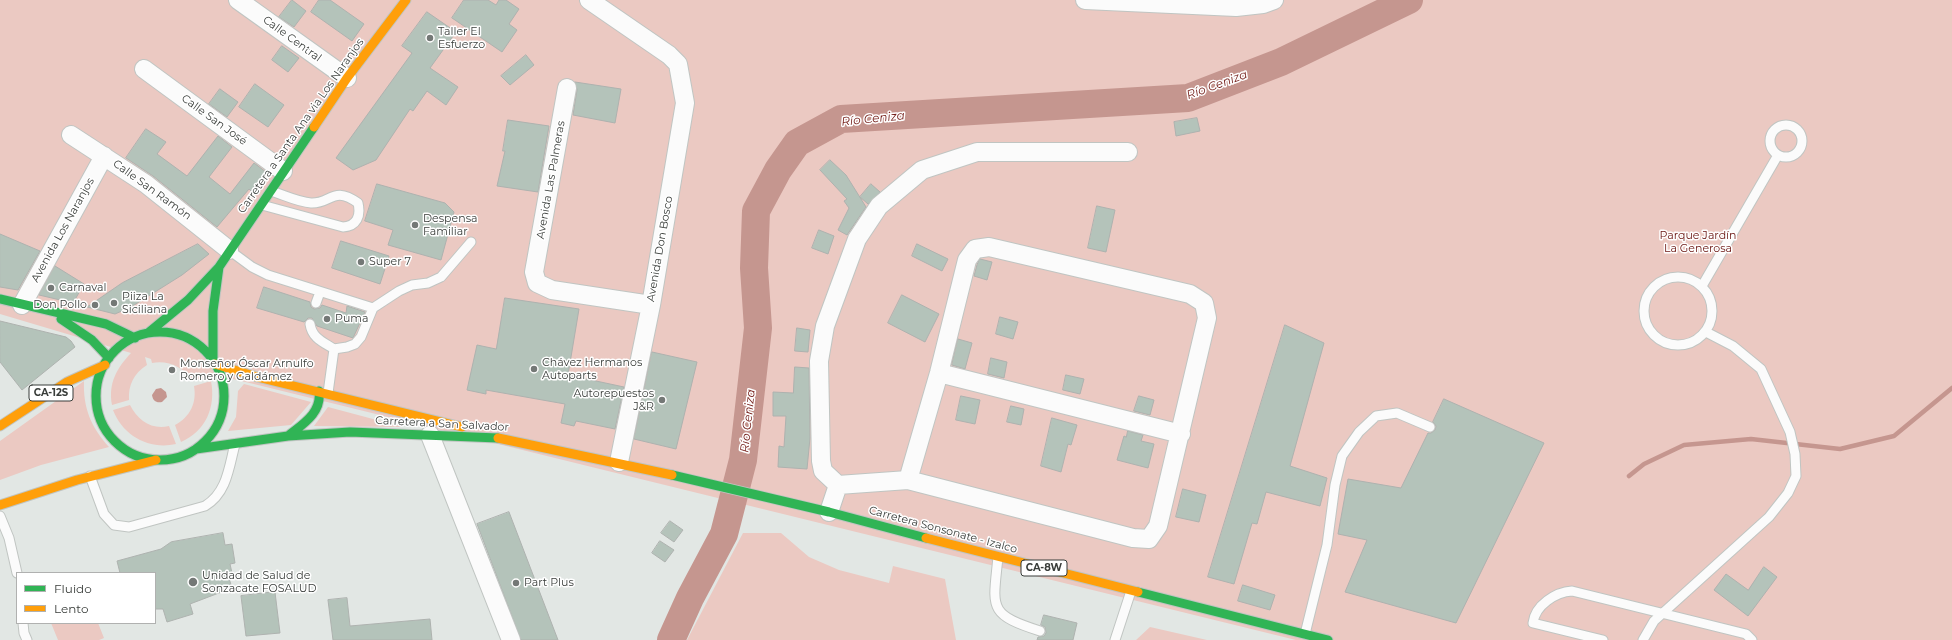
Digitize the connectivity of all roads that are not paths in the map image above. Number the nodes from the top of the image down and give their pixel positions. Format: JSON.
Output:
{"nodes":[{"id":1,"x":238,"y":0,"type":"edge"},
{"id":2,"x":406,"y":0,"type":"edge"},
{"id":3,"x":589,"y":0,"type":"edge"},
{"id":4,"x":1085,"y":0,"type":"edge"},
{"id":5,"x":1274,"y":0,"type":"edge"},
{"id":6,"x":1231,"y":4,"type":"edge"},
{"id":7,"x":144,"y":69,"type":"dead end"},
{"id":8,"x":347,"y":78,"type":"junction"},
{"id":9,"x":567,"y":88,"type":"dead end"},
{"id":10,"x":71,"y":135,"type":"dead end"},
{"id":11,"x":1128,"y":152,"type":"dead end"},
{"id":12,"x":1778,"y":155,"type":"dead end"},
{"id":13,"x":104,"y":156,"type":"junction"},
{"id":14,"x":283,"y":171,"type":"junction"},
{"id":15,"x":270,"y":190,"type":"junction"},
{"id":16,"x":260,"y":205,"type":"junction"},
{"id":17,"x":471,"y":242,"type":"dead end"},
{"id":18,"x":229,"y":250,"type":"junction"},
{"id":19,"x":219,"y":267,"type":"junction"},
{"id":20,"x":1702,"y":286,"type":"junction"},
{"id":21,"x":320,"y":292,"type":"junction"},
{"id":22,"x":0,"y":299,"type":"edge"},
{"id":23,"x":316,"y":303,"type":"dead end"},
{"id":24,"x":22,"y":305,"type":"junction"},
{"id":25,"x":651,"y":305,"type":"junction"},
{"id":26,"x":373,"y":308,"type":"junction"},
{"id":27,"x":50,"y":312,"type":"junction"},
{"id":28,"x":310,"y":324,"type":"dead end"},
{"id":29,"x":1706,"y":332,"type":"junction"},
{"id":30,"x":148,"y":333,"type":"junction"},
{"id":31,"x":135,"y":338,"type":"junction"},
{"id":32,"x":334,"y":349,"type":"junction"},
{"id":33,"x":107,"y":361,"type":"junction"},
{"id":34,"x":214,"y":361,"type":"junction"},
{"id":35,"x":939,"y":373,"type":"junction"},
{"id":36,"x":319,"y":390,"type":"junction"},
{"id":37,"x":328,"y":393,"type":"junction"},
{"id":38,"x":0,"y":426,"type":"edge"},
{"id":39,"x":1430,"y":427,"type":"dead end"},
{"id":40,"x":1181,"y":434,"type":"junction"},
{"id":41,"x":430,"y":435,"type":"junction"},
{"id":42,"x":288,"y":436,"type":"junction"},
{"id":43,"x":504,"y":438,"type":"junction"},
{"id":44,"x":235,"y":444,"type":"junction"},
{"id":45,"x":196,"y":449,"type":"junction"},
{"id":46,"x":162,"y":459,"type":"junction"},
{"id":47,"x":619,"y":462,"type":"junction"},
{"id":48,"x":90,"y":475,"type":"junction"},
{"id":49,"x":908,"y":480,"type":"junction"},
{"id":50,"x":838,"y":485,"type":"junction"},
{"id":51,"x":761,"y":497,"type":"joint"},
{"id":52,"x":0,"y":505,"type":"edge"},
{"id":53,"x":829,"y":512,"type":"junction"},
{"id":54,"x":0,"y":516,"type":"edge"},
{"id":55,"x":998,"y":557,"type":"junction"},
{"id":56,"x":17,"y":572,"type":"edge"},
{"id":57,"x":1131,"y":589,"type":"junction"},
{"id":58,"x":1663,"y":613,"type":"junction"},
{"id":59,"x":23,"y":624,"type":"edge"},
{"id":60,"x":1040,"y":631,"type":"dead end"},
{"id":61,"x":1305,"y":634,"type":"junction"},
{"id":62,"x":27,"y":640,"type":"edge"},
{"id":63,"x":511,"y":640,"type":"edge"},
{"id":64,"x":1115,"y":640,"type":"edge"},
{"id":65,"x":1328,"y":640,"type":"edge"},
{"id":66,"x":1603,"y":640,"type":"edge"},
{"id":67,"x":1643,"y":640,"type":"edge"},
{"id":68,"x":1752,"y":640,"type":"edge"}],
"edges":[{"from":1,"to":8,"type":"street","name":"Calle Central"},
{"from":2,"to":8,"type":"main road","name":"Carretera a Santa Ana via Los Naranjos"},
{"from":3,"to":25,"type":"street","name":"Avenida Don Bosco"},
{"from":4,"to":6,"type":"street"},
{"from":5,"to":6,"type":"street"},
{"from":7,"to":14,"type":"street","name":"Calle San José"},
{"from":8,"to":14,"type":"main road","name":"Carretera a Santa Ana via Los Naranjos"},
{"from":9,"to":25,"type":"street","name":"Avenida Las Palmeras"},
{"from":10,"to":13,"type":"street","name":"Calle San Ramón"},
{"from":11,"to":50,"type":"street"},
{"from":12,"to":20,"type":"lane"},
{"from":13,"to":18,"type":"street","name":"Calle San Ramón"},
{"from":13,"to":24,"type":"street","name":"Avenida Los Naranjos"},
{"from":14,"to":15,"type":"main road","name":"Carretera a Santa Ana via Los Naranjos"},
{"from":15,"to":16,"type":"main road","name":"Carretera a Santa Ana via Los Naranjos"},
{"from":15,"to":16,"type":"lane"},
{"from":16,"to":18,"type":"main road","name":"Carretera a Santa Ana via Los Naranjos"},
{"from":17,"to":26,"type":"lane"},
{"from":18,"to":19,"type":"main road","name":"Carretera a Santa Ana via Los Naranjos"},
{"from":18,"to":21,"type":"lane"},
{"from":19,"to":30,"type":"main road"},
{"from":19,"to":34,"type":"main road"},
{"from":20,"to":29,"type":"lane"},
{"from":20,"to":29,"type":"lane"},
{"from":21,"to":23,"type":"lane"},
{"from":21,"to":26,"type":"lane"},
{"from":22,"to":24,"type":"main road"},
{"from":24,"to":27,"type":"main road"},
{"from":25,"to":47,"type":"street","name":"Avenida Don Bosco"},
{"from":26,"to":32,"type":"lane"},
{"from":27,"to":31,"type":"main road"},
{"from":27,"to":33,"type":"main road"},
{"from":28,"to":32,"type":"lane"},
{"from":29,"to":58,"type":"lane"},
{"from":30,"to":31,"type":"main road"},
{"from":30,"to":34,"type":"main road"},
{"from":31,"to":33,"type":"main road"},
{"from":32,"to":37,"type":"lane"},
{"from":33,"to":38,"type":"main road","number":"CA-12S"},
{"from":33,"to":46,"type":"main road"},
{"from":34,"to":36,"type":"main road"},
{"from":34,"to":45,"type":"main road"},
{"from":35,"to":40,"type":"street"},
{"from":35,"to":40,"type":"street"},
{"from":35,"to":49,"type":"street"},
{"from":36,"to":37,"type":"main road"},
{"from":36,"to":42,"type":"main road"},
{"from":37,"to":43,"type":"main road"},
{"from":39,"to":61,"type":"lane"},
{"from":40,"to":49,"type":"street"},
{"from":41,"to":42,"type":"main road","name":"Carretera a San Salvador"},
{"from":41,"to":43,"type":"main road","name":"Carretera a San Salvador"},
{"from":41,"to":63,"type":"street"},
{"from":42,"to":44,"type":"main road","name":"Carretera a San Salvador"},
{"from":43,"to":47,"type":"main road","name":"Carretera a San Salvador"},
{"from":44,"to":45,"type":"main road","name":"Carretera a San Salvador"},
{"from":44,"to":48,"type":"lane"},
{"from":45,"to":46,"type":"main road"},
{"from":46,"to":48,"type":"main road"},
{"from":47,"to":51,"type":"main road","name":"Carretera a San Salvador"},
{"from":48,"to":52,"type":"main road"},
{"from":49,"to":50,"type":"street"},
{"from":50,"to":53,"type":"street"},
{"from":51,"to":53,"type":"main road","name":"Carretera Sonsonate - Izalco","number":"CA-8W"},
{"from":53,"to":55,"type":"main road","name":"Carretera Sonsonate - Izalco","number":"CA-8W"},
{"from":54,"to":56,"type":"lane"},
{"from":55,"to":57,"type":"main road","name":"Carretera Sonsonate - Izalco","number":"CA-8W"},
{"from":55,"to":60,"type":"lane"},
{"from":57,"to":61,"type":"main road","name":"Carretera Sonsonate - Izalco","number":"CA-8W"},
{"from":57,"to":64,"type":"lane"},
{"from":58,"to":66,"type":"lane"},
{"from":58,"to":67,"type":"lane"},
{"from":58,"to":68,"type":"lane"},
{"from":59,"to":62,"type":"lane"},
{"from":61,"to":65,"type":"main road","name":"Carretera Sonsonate - Izalco","number":"CA-8W"}]}
